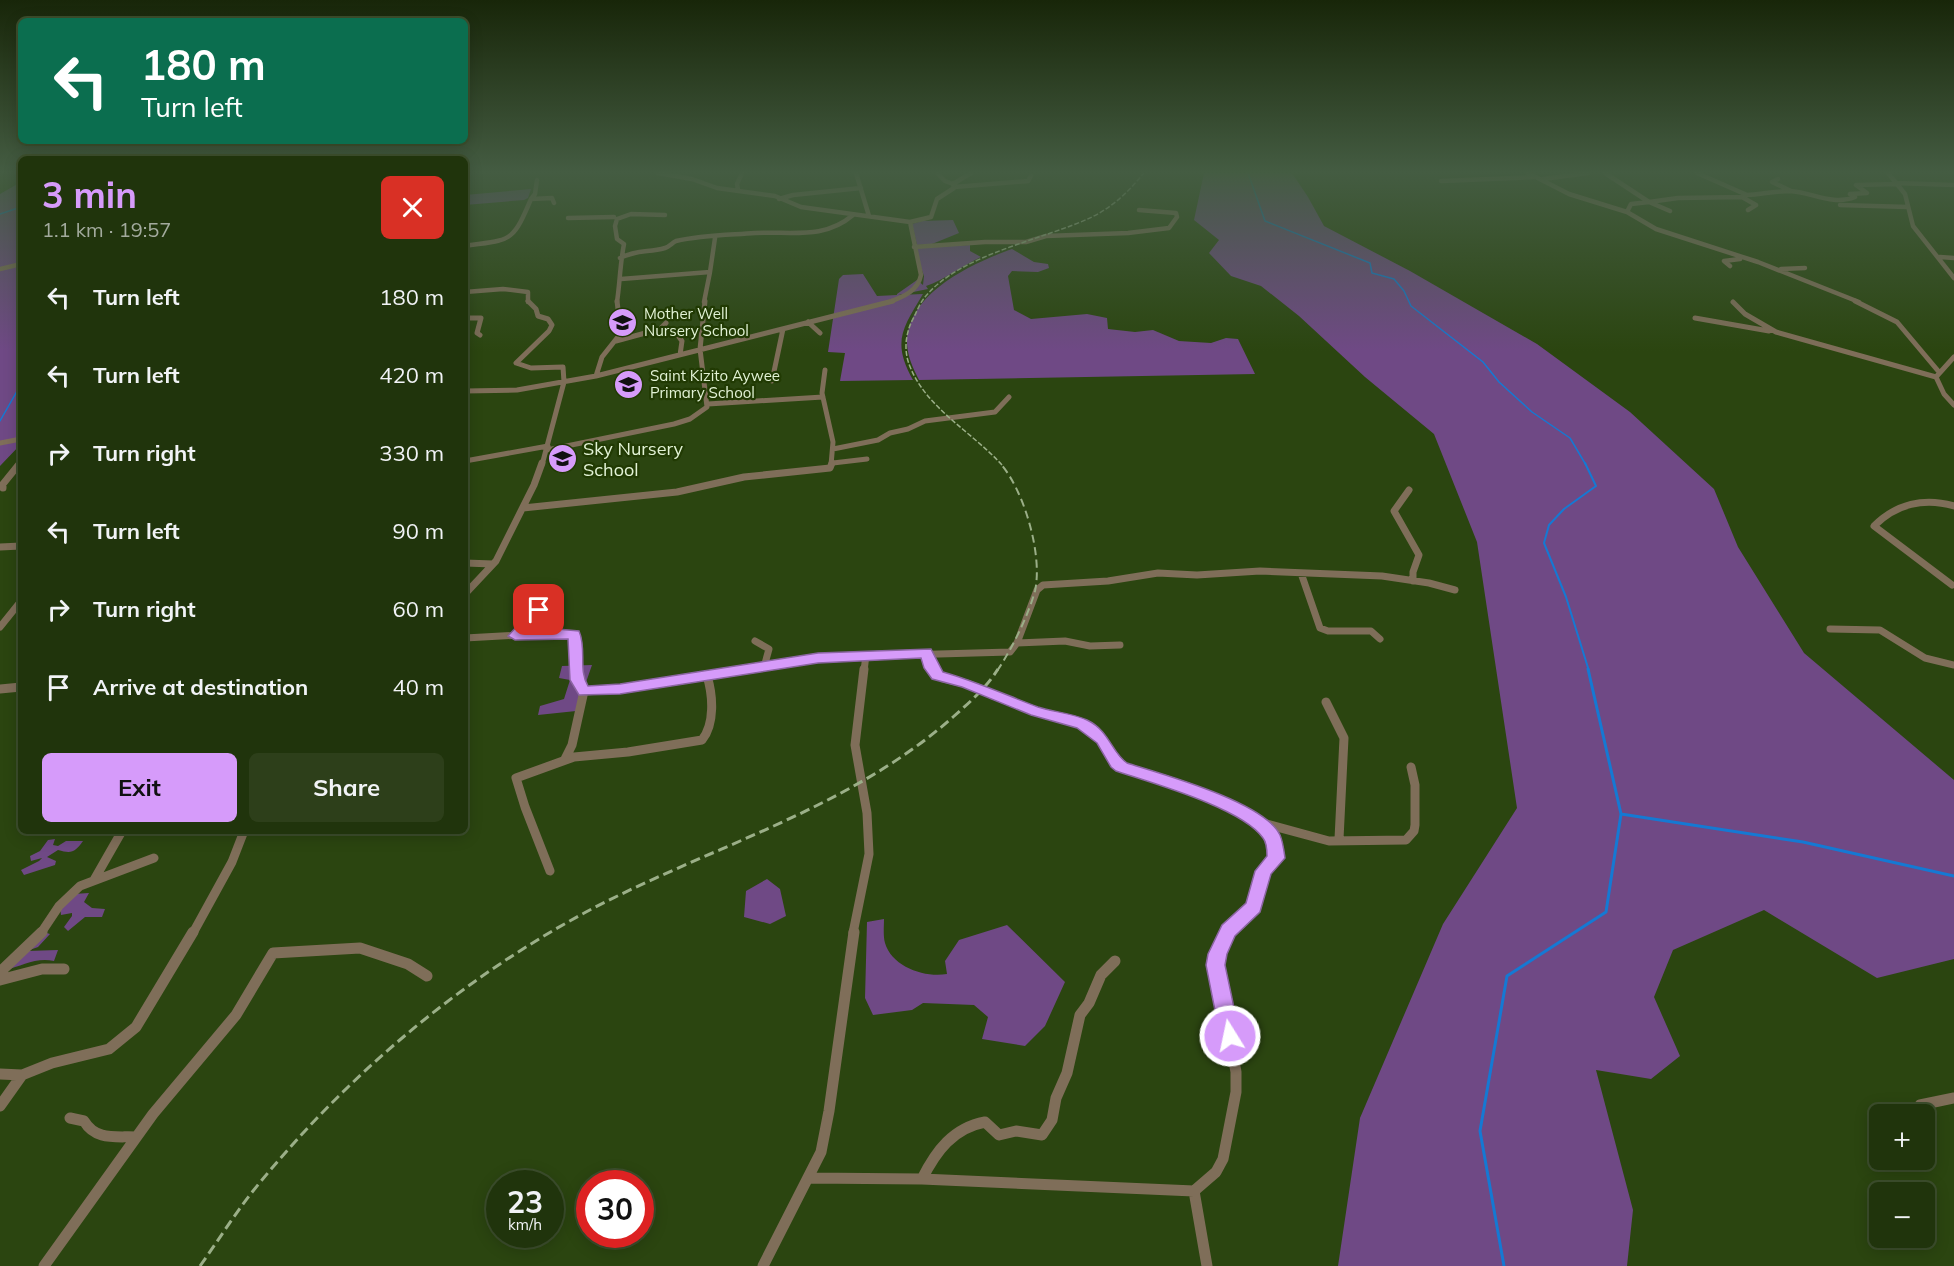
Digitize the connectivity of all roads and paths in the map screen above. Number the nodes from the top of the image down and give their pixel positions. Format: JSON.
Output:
{"nodes":[{"id":1,"x":514,"y":232,"type":"edge"},
{"id":2,"x":616,"y":232,"type":"edge"},
{"id":3,"x":816,"y":232,"type":"edge"},
{"id":4,"x":912,"y":232,"type":"edge"},
{"id":5,"x":1133,"y":232,"type":"edge"},
{"id":6,"x":1665,"y":232,"type":"edge"},
{"id":7,"x":1918,"y":232,"type":"edge"},
{"id":8,"x":715,"y":238,"type":"junction"},
{"id":9,"x":468,"y":246,"type":"edge"},
{"id":10,"x":914,"y":247,"type":"junction"},
{"id":11,"x":1940,"y":257,"type":"junction"},
{"id":12,"x":620,"y":258,"type":"junction"},
{"id":13,"x":1745,"y":258,"type":"junction"},
{"id":14,"x":1954,"y":258,"type":"edge"},
{"id":15,"x":18,"y":265,"type":"edge"},
{"id":16,"x":1730,"y":266,"type":"dead end"},
{"id":17,"x":0,"y":268,"type":"edge"},
{"id":18,"x":1805,"y":268,"type":"dead end"},
{"id":19,"x":1776,"y":269,"type":"junction"},
{"id":20,"x":710,"y":272,"type":"junction"},
{"id":21,"x":1954,"y":278,"type":"edge"},
{"id":22,"x":621,"y":279,"type":"junction"},
{"id":23,"x":468,"y":292,"type":"edge"},
{"id":24,"x":1733,"y":302,"type":"dead end"},
{"id":25,"x":468,"y":318,"type":"edge"},
{"id":26,"x":1695,"y":318,"type":"dead end"},
{"id":27,"x":808,"y":322,"type":"junction"},
{"id":28,"x":666,"y":323,"type":"dead end"},
{"id":29,"x":783,"y":329,"type":"junction"},
{"id":30,"x":1776,"y":332,"type":"junction"},
{"id":31,"x":819,"y":333,"type":"dead end"},
{"id":32,"x":480,"y":335,"type":"dead end"},
{"id":33,"x":679,"y":337,"type":"dead end"},
{"id":34,"x":616,"y":342,"type":"junction"},
{"id":35,"x":700,"y":350,"type":"junction"},
{"id":36,"x":680,"y":355,"type":"junction"},
{"id":37,"x":1954,"y":357,"type":"edge"},
{"id":38,"x":825,"y":370,"type":"dead end"},
{"id":39,"x":1937,"y":375,"type":"junction"},
{"id":40,"x":596,"y":376,"type":"junction"},
{"id":41,"x":772,"y":381,"type":"dead end"},
{"id":42,"x":564,"y":382,"type":"junction"},
{"id":43,"x":468,"y":391,"type":"edge"},
{"id":44,"x":823,"y":397,"type":"junction"},
{"id":45,"x":1009,"y":398,"type":"dead end"},
{"id":46,"x":708,"y":404,"type":"junction"},
{"id":47,"x":1954,"y":405,"type":"edge"},
{"id":48,"x":18,"y":440,"type":"edge"},
{"id":49,"x":0,"y":443,"type":"edge"},
{"id":50,"x":547,"y":448,"type":"junction"},
{"id":51,"x":833,"y":449,"type":"junction"},
{"id":52,"x":867,"y":459,"type":"dead end"},
{"id":53,"x":468,"y":461,"type":"edge"},
{"id":54,"x":833,"y":463,"type":"junction"},
{"id":55,"x":18,"y":466,"type":"edge"},
{"id":56,"x":3,"y":488,"type":"dead end"},
{"id":57,"x":1408,"y":490,"type":"dead end"},
{"id":58,"x":1954,"y":506,"type":"edge"},
{"id":59,"x":523,"y":508,"type":"junction"},
{"id":60,"x":18,"y":546,"type":"edge"},
{"id":61,"x":0,"y":547,"type":"edge"},
{"id":62,"x":468,"y":563,"type":"edge"},
{"id":63,"x":493,"y":564,"type":"junction"},
{"id":64,"x":1301,"y":573,"type":"junction"},
{"id":65,"x":1413,"y":581,"type":"junction"},
{"id":66,"x":1952,"y":585,"type":"dead end"},
{"id":67,"x":1455,"y":590,"type":"dead end"},
{"id":68,"x":468,"y":591,"type":"edge"},
{"id":69,"x":544,"y":603,"type":"dead end"},
{"id":70,"x":18,"y":604,"type":"edge"},
{"id":71,"x":11,"y":613,"type":"junction"},
{"id":72,"x":0,"y":614,"type":"edge"},
{"id":73,"x":0,"y":627,"type":"edge"},
{"id":74,"x":1830,"y":629,"type":"dead end"},
{"id":75,"x":515,"y":636,"type":"junction"},
{"id":76,"x":468,"y":638,"type":"edge"},
{"id":77,"x":1380,"y":639,"type":"dead end"},
{"id":78,"x":755,"y":641,"type":"dead end"},
{"id":79,"x":1017,"y":643,"type":"junction"},
{"id":80,"x":1120,"y":645,"type":"dead end"},
{"id":81,"x":926,"y":653,"type":"junction"},
{"id":82,"x":866,"y":655,"type":"junction"},
{"id":83,"x":1954,"y":665,"type":"edge"},
{"id":84,"x":764,"y":667,"type":"junction"},
{"id":85,"x":726,"y":674,"type":"junction"},
{"id":86,"x":707,"y":676,"type":"junction"},
{"id":87,"x":18,"y":687,"type":"edge"},
{"id":88,"x":712,"y":687,"type":"junction"},
{"id":89,"x":0,"y":689,"type":"edge"},
{"id":90,"x":584,"y":691,"type":"junction"},
{"id":91,"x":1326,"y":702,"type":"dead end"},
{"id":92,"x":565,"y":759,"type":"junction"},
{"id":93,"x":1411,"y":767,"type":"dead end"},
{"id":94,"x":1258,"y":822,"type":"junction"},
{"id":95,"x":120,"y":834,"type":"edge"},
{"id":96,"x":243,"y":834,"type":"edge"},
{"id":97,"x":1340,"y":839,"type":"junction"},
{"id":98,"x":154,"y":858,"type":"dead end"},
{"id":99,"x":550,"y":871,"type":"dead end"},
{"id":100,"x":94,"y":880,"type":"junction"},
{"id":101,"x":1115,"y":961,"type":"dead end"},
{"id":102,"x":64,"y":969,"type":"dead end"},
{"id":103,"x":0,"y":972,"type":"edge"},
{"id":104,"x":427,"y":976,"type":"dead end"},
{"id":105,"x":0,"y":980,"type":"edge"},
{"id":106,"x":0,"y":1074,"type":"edge"},
{"id":107,"x":22,"y":1075,"type":"junction"},
{"id":108,"x":1954,"y":1098,"type":"edge"},
{"id":109,"x":1925,"y":1104,"type":"edge"},
{"id":110,"x":0,"y":1106,"type":"edge"},
{"id":111,"x":70,"y":1118,"type":"dead end"},
{"id":112,"x":136,"y":1137,"type":"junction"},
{"id":113,"x":809,"y":1178,"type":"junction"},
{"id":114,"x":922,"y":1179,"type":"junction"},
{"id":115,"x":1194,"y":1191,"type":"junction"},
{"id":116,"x":44,"y":1266,"type":"edge"},
{"id":117,"x":763,"y":1266,"type":"edge"},
{"id":118,"x":1207,"y":1266,"type":"edge"}],
"edges":[{"from":1,"to":9,"type":"street"},
{"from":2,"to":12,"type":"street"},
{"from":3,"to":8,"type":"street"},
{"from":4,"to":10,"type":"street"},
{"from":5,"to":10,"type":"street"},
{"from":6,"to":13,"type":"street"},
{"from":7,"to":11,"type":"street"},
{"from":8,"to":12,"type":"street"},
{"from":8,"to":20,"type":"street"},
{"from":10,"to":27,"type":"street"},
{"from":11,"to":14,"type":"street"},
{"from":11,"to":21,"type":"street"},
{"from":12,"to":22,"type":"street"},
{"from":13,"to":16,"type":"street"},
{"from":13,"to":19,"type":"street"},
{"from":15,"to":17,"type":"street"},
{"from":18,"to":19,"type":"street"},
{"from":19,"to":39,"type":"street"},
{"from":20,"to":22,"type":"street"},
{"from":20,"to":35,"type":"street"},
{"from":22,"to":34,"type":"street"},
{"from":23,"to":42,"type":"street"},
{"from":24,"to":30,"type":"street"},
{"from":25,"to":32,"type":"street"},
{"from":26,"to":30,"type":"street"},
{"from":27,"to":29,"type":"street"},
{"from":27,"to":31,"type":"street"},
{"from":28,"to":34,"type":"street"},
{"from":29,"to":35,"type":"street"},
{"from":29,"to":41,"type":"street"},
{"from":30,"to":39,"type":"street"},
{"from":33,"to":36,"type":"street"},
{"from":34,"to":40,"type":"street"},
{"from":35,"to":36,"type":"street"},
{"from":35,"to":46,"type":"street"},
{"from":36,"to":40,"type":"street"},
{"from":37,"to":39,"type":"street"},
{"from":38,"to":44,"type":"street"},
{"from":39,"to":47,"type":"street"},
{"from":40,"to":42,"type":"street"},
{"from":42,"to":43,"type":"street"},
{"from":42,"to":50,"type":"street"},
{"from":44,"to":46,"type":"street"},
{"from":44,"to":51,"type":"street"},
{"from":45,"to":51,"type":"street"},
{"from":46,"to":50,"type":"street"},
{"from":48,"to":49,"type":"street"},
{"from":50,"to":53,"type":"street"},
{"from":50,"to":59,"type":"street"},
{"from":51,"to":54,"type":"street"},
{"from":52,"to":54,"type":"street"},
{"from":54,"to":59,"type":"street"},
{"from":55,"to":56,"type":"street"},
{"from":57,"to":65,"type":"street"},
{"from":58,"to":66,"type":"street"},
{"from":59,"to":63,"type":"street"},
{"from":60,"to":61,"type":"street"},
{"from":62,"to":63,"type":"street"},
{"from":63,"to":68,"type":"street"},
{"from":64,"to":65,"type":"street"},
{"from":64,"to":77,"type":"street"},
{"from":64,"to":79,"type":"street"},
{"from":65,"to":67,"type":"street"},
{"from":69,"to":75,"type":"street"},
{"from":70,"to":71,"type":"street"},
{"from":71,"to":72,"type":"street"},
{"from":71,"to":73,"type":"street"},
{"from":74,"to":83,"type":"street"},
{"from":75,"to":76,"type":"street"},
{"from":75,"to":90,"type":"street"},
{"from":78,"to":84,"type":"street"},
{"from":79,"to":80,"type":"street"},
{"from":79,"to":81,"type":"street"},
{"from":81,"to":82,"type":"street"},
{"from":81,"to":94,"type":"street"},
{"from":82,"to":84,"type":"street"},
{"from":82,"to":113,"type":"street"},
{"from":84,"to":85,"type":"street"},
{"from":85,"to":86,"type":"street"},
{"from":85,"to":88,"type":"street"},
{"from":86,"to":88,"type":"street"},
{"from":86,"to":90,"type":"street"},
{"from":87,"to":89,"type":"street"},
{"from":88,"to":92,"type":"street"},
{"from":90,"to":92,"type":"street"},
{"from":91,"to":97,"type":"street"},
{"from":92,"to":99,"type":"street"},
{"from":93,"to":97,"type":"street"},
{"from":94,"to":97,"type":"street"},
{"from":94,"to":115,"type":"street"},
{"from":95,"to":100,"type":"street"},
{"from":96,"to":107,"type":"street"},
{"from":98,"to":100,"type":"street"},
{"from":100,"to":103,"type":"street"},
{"from":101,"to":114,"type":"street"},
{"from":102,"to":105,"type":"street"},
{"from":104,"to":112,"type":"street"},
{"from":106,"to":107,"type":"street"},
{"from":107,"to":110,"type":"street"},
{"from":108,"to":109,"type":"street"},
{"from":111,"to":112,"type":"street"},
{"from":112,"to":116,"type":"street"},
{"from":113,"to":114,"type":"street"},
{"from":113,"to":117,"type":"street"},
{"from":114,"to":115,"type":"street"},
{"from":115,"to":118,"type":"street"}]}
